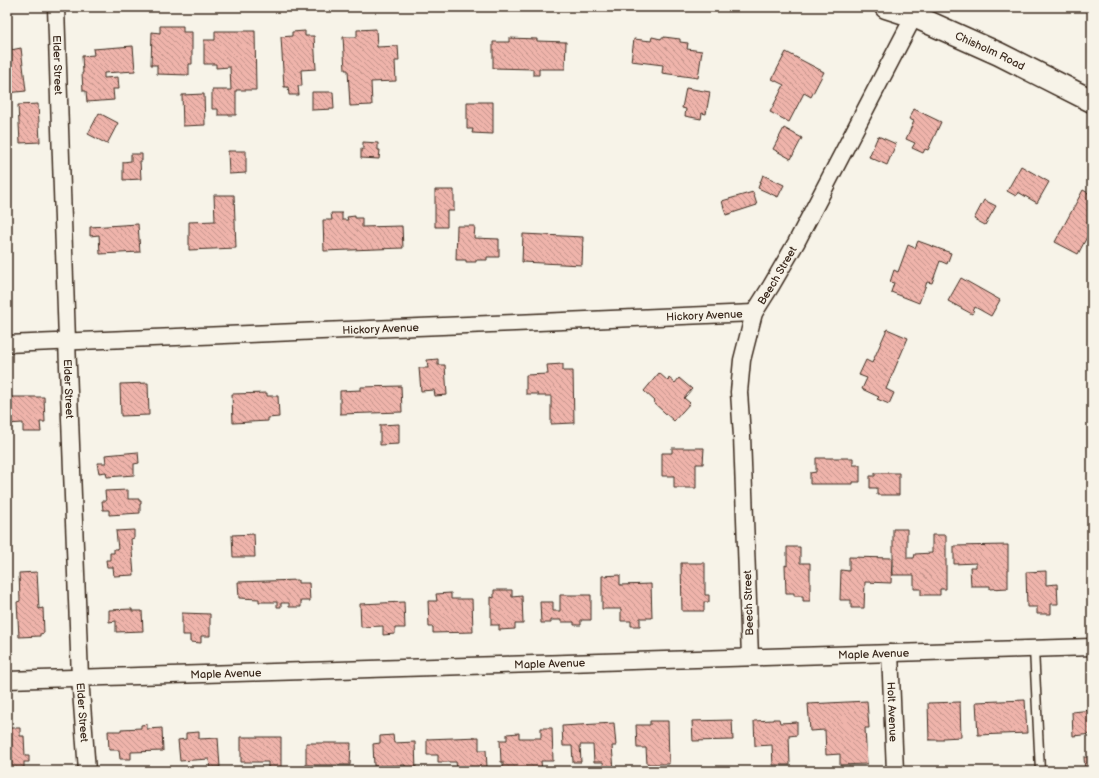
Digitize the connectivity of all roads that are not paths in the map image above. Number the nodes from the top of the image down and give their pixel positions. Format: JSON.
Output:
{"nodes":[{"id":1,"x":56,"y":7,"type":"edge"},
{"id":2,"x":886,"y":7,"type":"edge"},
{"id":3,"x":914,"y":16,"type":"junction"},
{"id":4,"x":1092,"y":101,"type":"edge"},
{"id":5,"x":754,"y":313,"type":"junction"},
{"id":6,"x":67,"y":341,"type":"junction"},
{"id":7,"x":7,"y":344,"type":"edge"},
{"id":8,"x":1092,"y":647,"type":"edge"},
{"id":9,"x":1034,"y":648,"type":"junction"},
{"id":10,"x":890,"y":653,"type":"junction"},
{"id":11,"x":750,"y":657,"type":"junction"},
{"id":12,"x":80,"y":677,"type":"junction"},
{"id":13,"x":7,"y":680,"type":"edge"},
{"id":14,"x":86,"y":771,"type":"edge"},
{"id":15,"x":895,"y":771,"type":"edge"},
{"id":16,"x":1040,"y":771,"type":"edge"}],
"edges":[{"from":1,"to":6,"type":"street","name":"Elder Street"},
{"from":2,"to":3,"type":"main road","name":"Chisholm Road"},
{"from":3,"to":4,"type":"main road","name":"Chisholm Road"},
{"from":3,"to":5,"type":"street","name":"Beech Street"},
{"from":5,"to":6,"type":"street","name":"Hickory Avenue"},
{"from":5,"to":11,"type":"street","name":"Beech Street"},
{"from":6,"to":7,"type":"street","name":"Hickory Avenue"},
{"from":6,"to":12,"type":"street","name":"Elder Street"},
{"from":8,"to":9,"type":"street","name":"Maple Avenue"},
{"from":9,"to":10,"type":"street","name":"Maple Avenue"},
{"from":9,"to":16,"type":"lane"},
{"from":10,"to":11,"type":"street","name":"Maple Avenue"},
{"from":10,"to":15,"type":"street","name":"Holt Avenue"},
{"from":11,"to":12,"type":"street","name":"Maple Avenue"},
{"from":12,"to":13,"type":"street","name":"Maple Avenue"},
{"from":12,"to":14,"type":"street","name":"Elder Street"}]}
